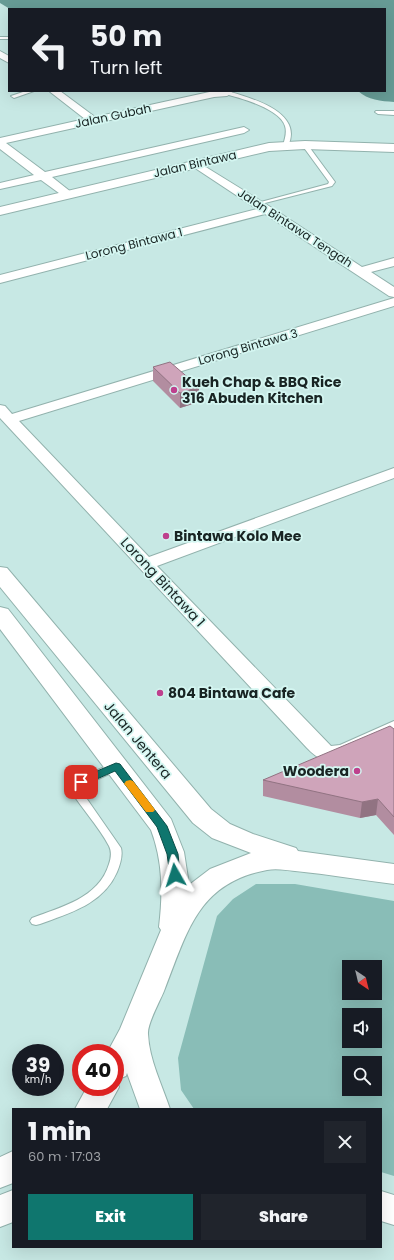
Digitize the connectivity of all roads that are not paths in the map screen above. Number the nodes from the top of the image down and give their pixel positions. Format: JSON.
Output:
{"nodes":[{"id":1,"x":28,"y":92,"type":"edge"},
{"id":2,"x":55,"y":92,"type":"edge"},
{"id":3,"x":227,"y":93,"type":"joint"},
{"id":4,"x":14,"y":96,"type":"dead end"},
{"id":5,"x":378,"y":112,"type":"dead end"},
{"id":6,"x":394,"y":113,"type":"edge"},
{"id":7,"x":94,"y":120,"type":"junction"},
{"id":8,"x":244,"y":130,"type":"dead end"},
{"id":9,"x":0,"y":142,"type":"edge"},
{"id":10,"x":305,"y":144,"type":"junction"},
{"id":11,"x":286,"y":145,"type":"junction"},
{"id":12,"x":394,"y":148,"type":"edge"},
{"id":13,"x":196,"y":164,"type":"junction"},
{"id":14,"x":44,"y":176,"type":"junction"},
{"id":15,"x":0,"y":186,"type":"edge"},
{"id":16,"x":67,"y":194,"type":"junction"},
{"id":17,"x":264,"y":207,"type":"junction"},
{"id":18,"x":0,"y":211,"type":"edge"},
{"id":19,"x":394,"y":262,"type":"edge"},
{"id":20,"x":361,"y":271,"type":"junction"},
{"id":21,"x":0,"y":279,"type":"edge"},
{"id":22,"x":394,"y":293,"type":"edge"},
{"id":23,"x":394,"y":302,"type":"edge"},
{"id":24,"x":5,"y":414,"type":"edge"},
{"id":25,"x":394,"y":474,"type":"edge"},
{"id":26,"x":146,"y":564,"type":"junction"},
{"id":27,"x":0,"y":573,"type":"edge"},
{"id":28,"x":0,"y":614,"type":"edge"},
{"id":29,"x":394,"y":728,"type":"edge"},
{"id":30,"x":116,"y":766,"type":"junction"},
{"id":31,"x":307,"y":862,"type":"junction"},
{"id":32,"x":394,"y":874,"type":"edge"},
{"id":33,"x":36,"y":921,"type":"dead end"},
{"id":34,"x":172,"y":936,"type":"junction"},
{"id":35,"x":133,"y":1032,"type":"junction"},
{"id":36,"x":124,"y":1050,"type":"edge"},
{"id":37,"x":98,"y":1096,"type":"edge"},
{"id":38,"x":91,"y":1108,"type":"edge"},
{"id":39,"x":155,"y":1108,"type":"edge"},
{"id":40,"x":12,"y":1167,"type":"edge"},
{"id":41,"x":0,"y":1173,"type":"edge"},
{"id":42,"x":12,"y":1206,"type":"edge"},
{"id":43,"x":382,"y":1207,"type":"edge"},
{"id":44,"x":382,"y":1208,"type":"edge"},
{"id":45,"x":394,"y":1210,"type":"edge"},
{"id":46,"x":0,"y":1212,"type":"edge"},
{"id":47,"x":394,"y":1214,"type":"edge"}],
"edges":[{"from":1,"to":4,"type":"lane"},
{"from":2,"to":7,"type":"street"},
{"from":3,"to":7,"type":"street","name":"Jalan Gubah"},
{"from":3,"to":11,"type":"lane"},
{"from":5,"to":6,"type":"lane"},
{"from":7,"to":9,"type":"street","name":"Jalan Gubah"},
{"from":8,"to":14,"type":"street"},
{"from":9,"to":14,"type":"street","name":"Jalan Gubah"},
{"from":10,"to":11,"type":"street","name":"Jalan Bintawa"},
{"from":10,"to":12,"type":"street","name":"Jalan Bintawa"},
{"from":10,"to":17,"type":"lane","name":"Lorong Bintawa 1"},
{"from":11,"to":13,"type":"street","name":"Jalan Bintawa"},
{"from":13,"to":16,"type":"street","name":"Jalan Bintawa"},
{"from":13,"to":17,"type":"street","name":"Jalan Bintawa Tengah"},
{"from":14,"to":15,"type":"street"},
{"from":14,"to":16,"type":"street","name":"Jalan Gubah"},
{"from":16,"to":18,"type":"street","name":"Jalan Bintawa"},
{"from":17,"to":20,"type":"street","name":"Jalan Bintawa Tengah"},
{"from":17,"to":21,"type":"street","name":"Lorong Bintawa 1"},
{"from":19,"to":20,"type":"street"},
{"from":20,"to":22,"type":"street","name":"Jalan Bintawa Tengah"},
{"from":23,"to":24,"type":"street","name":"Lorong Bintawa 3"},
{"from":24,"to":26,"type":"street","name":"Lorong Bintawa 1"},
{"from":25,"to":26,"type":"street"},
{"from":26,"to":29,"type":"street","name":"Lorong Bintawa 1"},
{"from":27,"to":31,"type":"street","name":"Jalan Jentera"},
{"from":28,"to":30,"type":"street"},
{"from":30,"to":33,"type":"lane"},
{"from":30,"to":34,"type":"street"},
{"from":31,"to":32,"type":"street"},
{"from":31,"to":34,"type":"street"},
{"from":34,"to":35,"type":"street"},
{"from":35,"to":36,"type":"street"},
{"from":35,"to":39,"type":"street"},
{"from":37,"to":38,"type":"street"},
{"from":40,"to":41,"type":"street"},
{"from":42,"to":46,"type":"street"},
{"from":43,"to":45,"type":"street"},
{"from":44,"to":47,"type":"street"}]}
